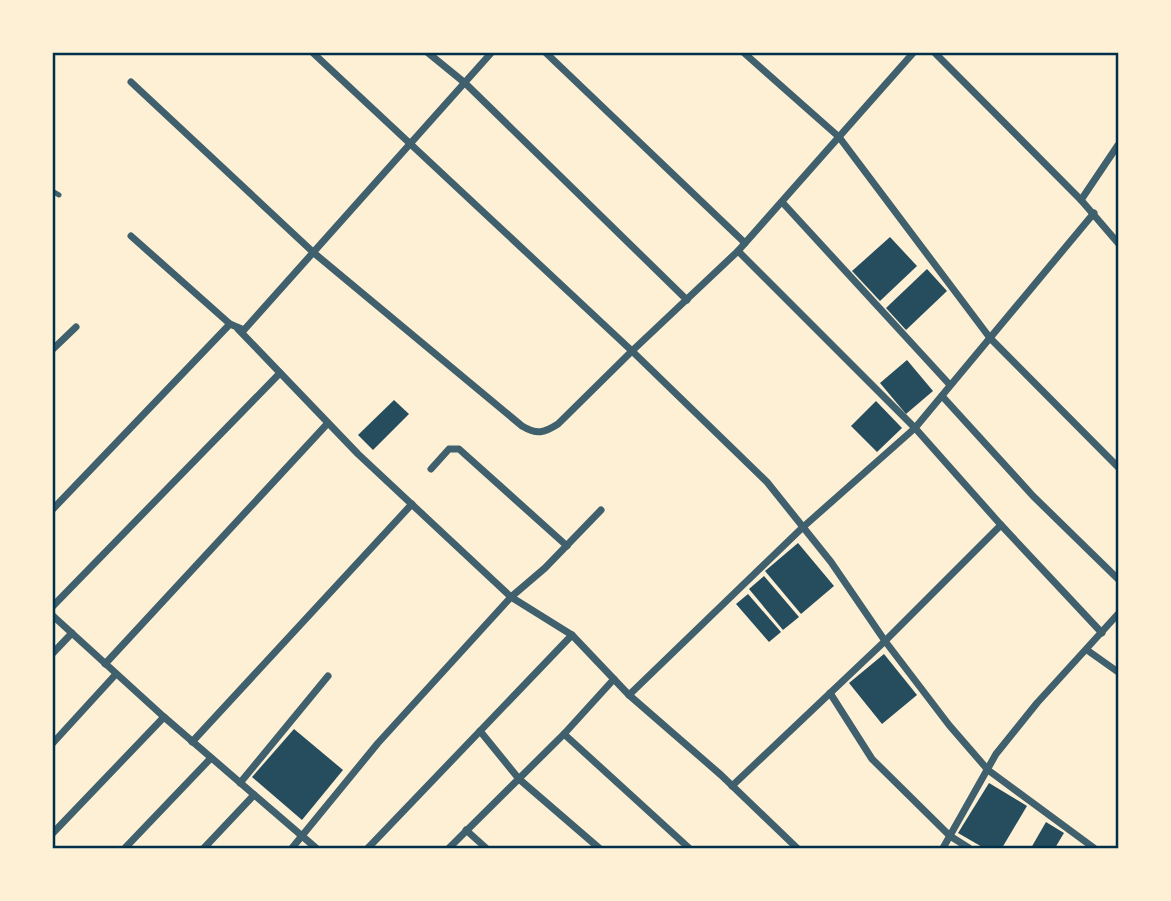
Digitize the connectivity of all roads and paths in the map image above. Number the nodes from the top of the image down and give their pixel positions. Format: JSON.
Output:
{"nodes":[{"id":1,"x":312,"y":52,"type":"edge"},
{"id":2,"x":427,"y":52,"type":"edge"},
{"id":3,"x":492,"y":52,"type":"edge"},
{"id":4,"x":545,"y":52,"type":"edge"},
{"id":5,"x":743,"y":52,"type":"edge"},
{"id":6,"x":914,"y":52,"type":"edge"},
{"id":7,"x":934,"y":52,"type":"edge"},
{"id":8,"x":131,"y":82,"type":"dead end"},
{"id":9,"x":465,"y":83,"type":"junction"},
{"id":10,"x":839,"y":137,"type":"junction"},
{"id":11,"x":411,"y":144,"type":"junction"},
{"id":12,"x":1118,"y":145,"type":"edge"},
{"id":13,"x":52,"y":191,"type":"edge"},
{"id":14,"x":59,"y":195,"type":"dead end"},
{"id":15,"x":1081,"y":200,"type":"junction"},
{"id":16,"x":782,"y":202,"type":"junction"},
{"id":17,"x":1094,"y":213,"type":"junction"},
{"id":18,"x":131,"y":236,"type":"dead end"},
{"id":19,"x":745,"y":243,"type":"junction"},
{"id":20,"x":1118,"y":243,"type":"edge"},
{"id":21,"x":738,"y":251,"type":"junction"},
{"id":22,"x":314,"y":253,"type":"junction"},
{"id":23,"x":687,"y":300,"type":"junction"},
{"id":24,"x":234,"y":326,"type":"junction"},
{"id":25,"x":76,"y":327,"type":"dead end"},
{"id":26,"x":990,"y":338,"type":"junction"},
{"id":27,"x":52,"y":350,"type":"edge"},
{"id":28,"x":632,"y":351,"type":"junction"},
{"id":29,"x":280,"y":373,"type":"junction"},
{"id":30,"x":950,"y":385,"type":"junction"},
{"id":31,"x":942,"y":396,"type":"junction"},
{"id":32,"x":328,"y":423,"type":"junction"},
{"id":33,"x":915,"y":428,"type":"junction"},
{"id":34,"x":1118,"y":467,"type":"edge"},
{"id":35,"x":430,"y":469,"type":"dead end"},
{"id":36,"x":412,"y":503,"type":"junction"},
{"id":37,"x":52,"y":510,"type":"edge"},
{"id":38,"x":601,"y":510,"type":"dead end"},
{"id":39,"x":1001,"y":525,"type":"junction"},
{"id":40,"x":802,"y":528,"type":"junction"},
{"id":41,"x":567,"y":546,"type":"junction"},
{"id":42,"x":1118,"y":579,"type":"edge"},
{"id":43,"x":512,"y":597,"type":"junction"},
{"id":44,"x":52,"y":607,"type":"edge"},
{"id":45,"x":1118,"y":614,"type":"edge"},
{"id":46,"x":52,"y":615,"type":"edge"},
{"id":47,"x":72,"y":633,"type":"junction"},
{"id":48,"x":1102,"y":633,"type":"junction"},
{"id":49,"x":572,"y":635,"type":"junction"},
{"id":50,"x":885,"y":641,"type":"junction"},
{"id":51,"x":1087,"y":650,"type":"junction"},
{"id":52,"x":52,"y":654,"type":"edge"},
{"id":53,"x":105,"y":664,"type":"junction"},
{"id":54,"x":1118,"y":672,"type":"edge"},
{"id":55,"x":116,"y":674,"type":"junction"},
{"id":56,"x":328,"y":676,"type":"dead end"},
{"id":57,"x":614,"y":679,"type":"junction"},
{"id":58,"x":830,"y":693,"type":"junction"},
{"id":59,"x":629,"y":695,"type":"junction"},
{"id":60,"x":164,"y":717,"type":"junction"},
{"id":61,"x":480,"y":731,"type":"junction"},
{"id":62,"x":564,"y":734,"type":"junction"},
{"id":63,"x":192,"y":742,"type":"junction"},
{"id":64,"x":52,"y":744,"type":"edge"},
{"id":65,"x":211,"y":758,"type":"junction"},
{"id":66,"x":988,"y":770,"type":"junction"},
{"id":67,"x":519,"y":779,"type":"junction"},
{"id":68,"x":240,"y":783,"type":"junction"},
{"id":69,"x":732,"y":786,"type":"junction"},
{"id":70,"x":254,"y":795,"type":"junction"},
{"id":71,"x":466,"y":830,"type":"junction"},
{"id":72,"x":52,"y":834,"type":"edge"},
{"id":73,"x":303,"y":836,"type":"junction"},
{"id":74,"x":950,"y":836,"type":"junction"},
{"id":75,"x":125,"y":849,"type":"edge"},
{"id":76,"x":204,"y":849,"type":"edge"},
{"id":77,"x":292,"y":849,"type":"edge"},
{"id":78,"x":316,"y":849,"type":"edge"},
{"id":79,"x":369,"y":849,"type":"edge"},
{"id":80,"x":449,"y":849,"type":"edge"},
{"id":81,"x":486,"y":849,"type":"edge"},
{"id":82,"x":599,"y":849,"type":"edge"},
{"id":83,"x":689,"y":849,"type":"edge"},
{"id":84,"x":797,"y":849,"type":"edge"},
{"id":85,"x":943,"y":849,"type":"edge"},
{"id":86,"x":969,"y":849,"type":"edge"},
{"id":87,"x":1094,"y":849,"type":"edge"}],
"edges":[{"from":1,"to":11,"type":"street"},
{"from":2,"to":9,"type":"street"},
{"from":3,"to":9,"type":"street"},
{"from":4,"to":19,"type":"street"},
{"from":5,"to":10,"type":"street"},
{"from":6,"to":10,"type":"street"},
{"from":7,"to":15,"type":"street"},
{"from":8,"to":22,"type":"street"},
{"from":9,"to":11,"type":"street"},
{"from":9,"to":23,"type":"street"},
{"from":10,"to":16,"type":"street"},
{"from":10,"to":26,"type":"street"},
{"from":11,"to":22,"type":"street"},
{"from":11,"to":28,"type":"street"},
{"from":12,"to":15,"type":"street"},
{"from":13,"to":14,"type":"lane"},
{"from":15,"to":17,"type":"street"},
{"from":16,"to":19,"type":"street"},
{"from":16,"to":30,"type":"street"},
{"from":17,"to":20,"type":"street"},
{"from":17,"to":26,"type":"street"},
{"from":18,"to":24,"type":"street"},
{"from":19,"to":21,"type":"street"},
{"from":21,"to":23,"type":"street"},
{"from":21,"to":33,"type":"street"},
{"from":22,"to":24,"type":"street"},
{"from":22,"to":28,"type":"street"},
{"from":23,"to":28,"type":"street"},
{"from":24,"to":29,"type":"street"},
{"from":24,"to":37,"type":"street"},
{"from":25,"to":27,"type":"street"},
{"from":26,"to":30,"type":"street"},
{"from":26,"to":34,"type":"street"},
{"from":28,"to":40,"type":"street"},
{"from":29,"to":32,"type":"street"},
{"from":29,"to":44,"type":"street"},
{"from":30,"to":31,"type":"street"},
{"from":31,"to":33,"type":"street"},
{"from":31,"to":42,"type":"street"},
{"from":32,"to":36,"type":"street"},
{"from":32,"to":53,"type":"street"},
{"from":33,"to":39,"type":"street"},
{"from":33,"to":40,"type":"street"},
{"from":35,"to":41,"type":"street"},
{"from":36,"to":43,"type":"street"},
{"from":36,"to":63,"type":"street"},
{"from":38,"to":41,"type":"street"},
{"from":39,"to":48,"type":"street"},
{"from":39,"to":50,"type":"street"},
{"from":40,"to":50,"type":"street"},
{"from":40,"to":59,"type":"street"},
{"from":41,"to":43,"type":"street"},
{"from":43,"to":49,"type":"street"},
{"from":43,"to":73,"type":"street"},
{"from":45,"to":48,"type":"street"},
{"from":46,"to":47,"type":"street"},
{"from":47,"to":52,"type":"street"},
{"from":47,"to":53,"type":"street"},
{"from":48,"to":51,"type":"street"},
{"from":49,"to":57,"type":"street"},
{"from":49,"to":61,"type":"street"},
{"from":50,"to":58,"type":"street"},
{"from":50,"to":66,"type":"street"},
{"from":51,"to":54,"type":"street"},
{"from":51,"to":66,"type":"street"},
{"from":53,"to":55,"type":"street"},
{"from":55,"to":60,"type":"street"},
{"from":55,"to":64,"type":"street"},
{"from":56,"to":68,"type":"street"},
{"from":57,"to":59,"type":"street"},
{"from":57,"to":62,"type":"street"},
{"from":58,"to":69,"type":"street"},
{"from":58,"to":74,"type":"street"},
{"from":59,"to":69,"type":"street"},
{"from":60,"to":63,"type":"street"},
{"from":60,"to":72,"type":"street"},
{"from":61,"to":67,"type":"street"},
{"from":61,"to":79,"type":"street"},
{"from":62,"to":67,"type":"street"},
{"from":62,"to":83,"type":"street"},
{"from":63,"to":65,"type":"street"},
{"from":65,"to":68,"type":"street"},
{"from":65,"to":75,"type":"street"},
{"from":66,"to":74,"type":"street"},
{"from":66,"to":87,"type":"street"},
{"from":67,"to":71,"type":"street"},
{"from":67,"to":82,"type":"street"},
{"from":68,"to":70,"type":"street"},
{"from":69,"to":84,"type":"street"},
{"from":70,"to":73,"type":"street"},
{"from":70,"to":76,"type":"street"},
{"from":71,"to":80,"type":"street"},
{"from":71,"to":81,"type":"street"},
{"from":73,"to":77,"type":"street"},
{"from":73,"to":78,"type":"street"},
{"from":74,"to":85,"type":"street"},
{"from":74,"to":86,"type":"street"}]}
